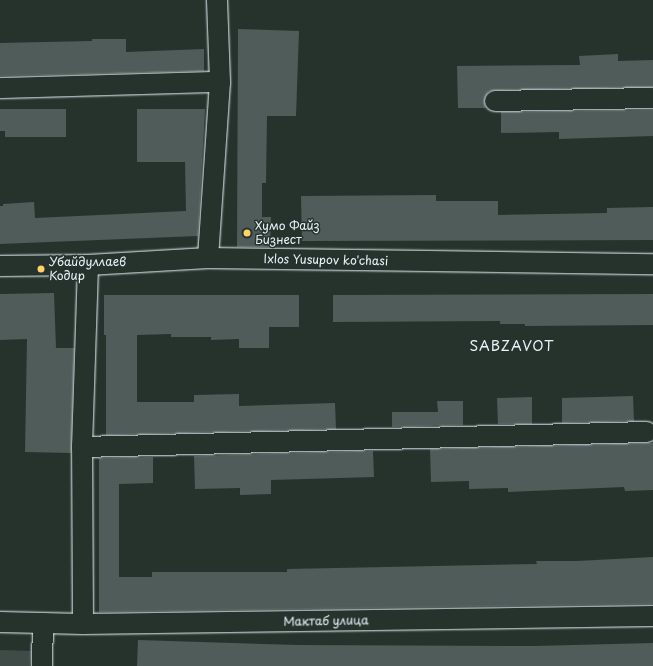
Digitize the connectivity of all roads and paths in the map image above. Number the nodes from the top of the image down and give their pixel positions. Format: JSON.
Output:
{"nodes":[{"id":1,"x":216,"y":0,"type":"edge"},
{"id":2,"x":220,"y":82,"type":"junction"},
{"id":3,"x":0,"y":88,"type":"edge"},
{"id":4,"x":653,"y":98,"type":"edge"},
{"id":5,"x":496,"y":101,"type":"dead end"},
{"id":6,"x":208,"y":258,"type":"junction"},
{"id":7,"x":88,"y":264,"type":"junction"},
{"id":8,"x":653,"y":264,"type":"edge"},
{"id":9,"x":0,"y":266,"type":"edge"},
{"id":10,"x":647,"y":432,"type":"dead end"},
{"id":11,"x":82,"y":447,"type":"junction"},
{"id":12,"x":653,"y":616,"type":"edge"},
{"id":13,"x":0,"y":622,"type":"edge"},
{"id":14,"x":43,"y":623,"type":"junction"},
{"id":15,"x":83,"y":624,"type":"junction"},
{"id":16,"x":42,"y":666,"type":"edge"}],
"edges":[{"from":1,"to":2,"type":"street"},
{"from":2,"to":3,"type":"street"},
{"from":2,"to":6,"type":"street"},
{"from":4,"to":5,"type":"street"},
{"from":6,"to":7,"type":"street","name":"Ixlos Yusupov ko'chasi"},
{"from":6,"to":8,"type":"street","name":"Ixlos Yusupov ko'chasi"},
{"from":7,"to":9,"type":"street","name":"Ixlos Yusupov ko'chasi"},
{"from":7,"to":11,"type":"street"},
{"from":10,"to":11,"type":"street"},
{"from":11,"to":15,"type":"street"},
{"from":12,"to":15,"type":"street","name":"Мактаб улица"},
{"from":13,"to":14,"type":"street","name":"Мактаб улица"},
{"from":14,"to":15,"type":"street","name":"Мактаб улица"},
{"from":14,"to":16,"type":"street"}]}
